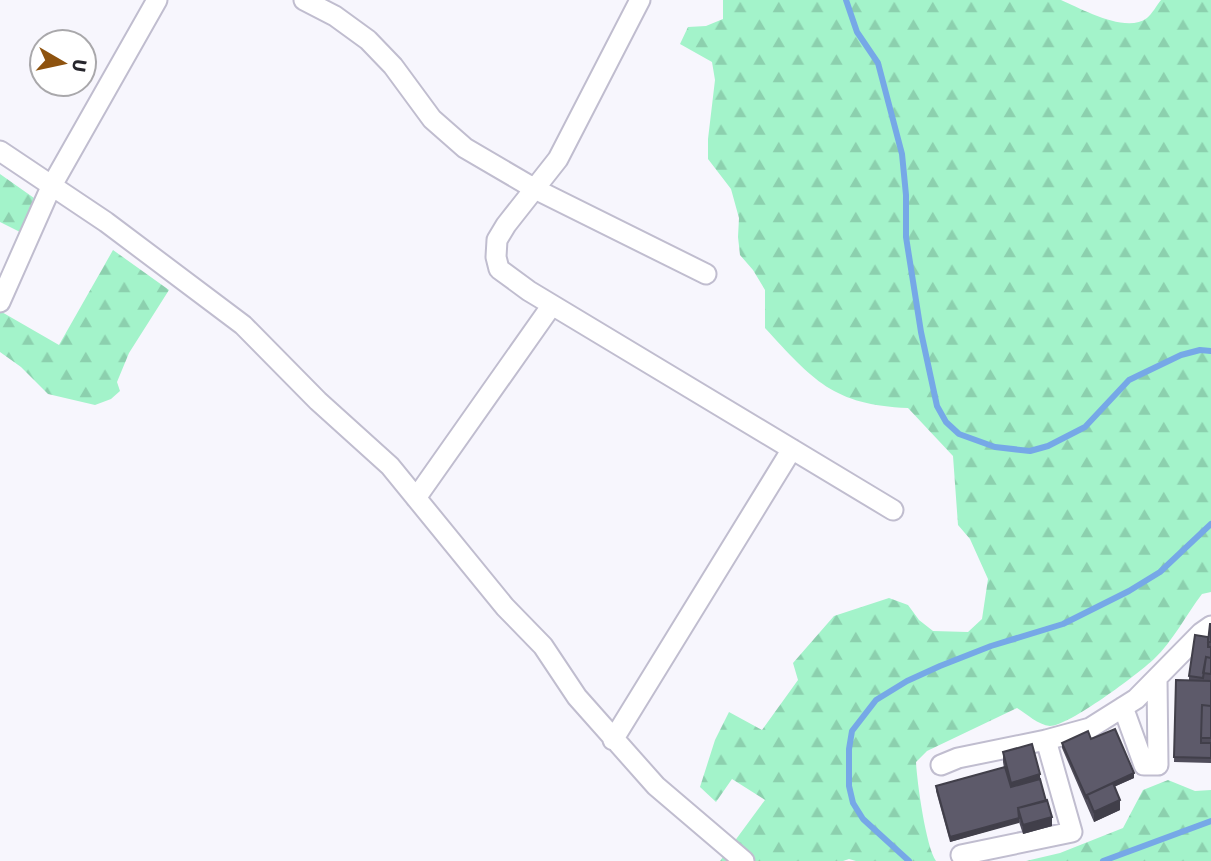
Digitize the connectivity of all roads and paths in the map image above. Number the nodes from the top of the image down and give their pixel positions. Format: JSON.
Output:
{"nodes":[{"id":1,"x":157,"y":0,"type":"edge"},
{"id":2,"x":304,"y":0,"type":"edge"},
{"id":3,"x":640,"y":0,"type":"edge"},
{"id":4,"x":0,"y":151,"type":"edge"},
{"id":5,"x":51,"y":187,"type":"junction"},
{"id":6,"x":535,"y":189,"type":"junction"},
{"id":7,"x":706,"y":274,"type":"dead end"},
{"id":8,"x":0,"y":302,"type":"edge"},
{"id":9,"x":552,"y":305,"type":"junction"},
{"id":10,"x":792,"y":449,"type":"junction"},
{"id":11,"x":416,"y":498,"type":"junction"},
{"id":12,"x":893,"y":510,"type":"dead end"},
{"id":13,"x":1211,"y":626,"type":"edge"},
{"id":14,"x":1157,"y":678,"type":"junction"},
{"id":15,"x":1123,"y":707,"type":"junction"},
{"id":16,"x":613,"y":740,"type":"junction"},
{"id":17,"x":1046,"y":740,"type":"junction"},
{"id":18,"x":941,"y":765,"type":"dead end"},
{"id":19,"x":961,"y":855,"type":"dead end"},
{"id":20,"x":744,"y":861,"type":"edge"}],
"edges":[{"from":1,"to":5,"type":"street"},
{"from":2,"to":6,"type":"street"},
{"from":3,"to":6,"type":"street"},
{"from":4,"to":5,"type":"street"},
{"from":5,"to":8,"type":"street"},
{"from":5,"to":11,"type":"street"},
{"from":6,"to":7,"type":"street"},
{"from":6,"to":9,"type":"street"},
{"from":9,"to":10,"type":"street"},
{"from":9,"to":11,"type":"street"},
{"from":10,"to":12,"type":"street"},
{"from":10,"to":16,"type":"street"},
{"from":11,"to":16,"type":"street"},
{"from":13,"to":14,"type":"street"},
{"from":14,"to":15,"type":"street"},
{"from":14,"to":15,"type":"street"},
{"from":15,"to":17,"type":"street"},
{"from":16,"to":20,"type":"street"},
{"from":17,"to":18,"type":"street"},
{"from":17,"to":19,"type":"street"}]}
